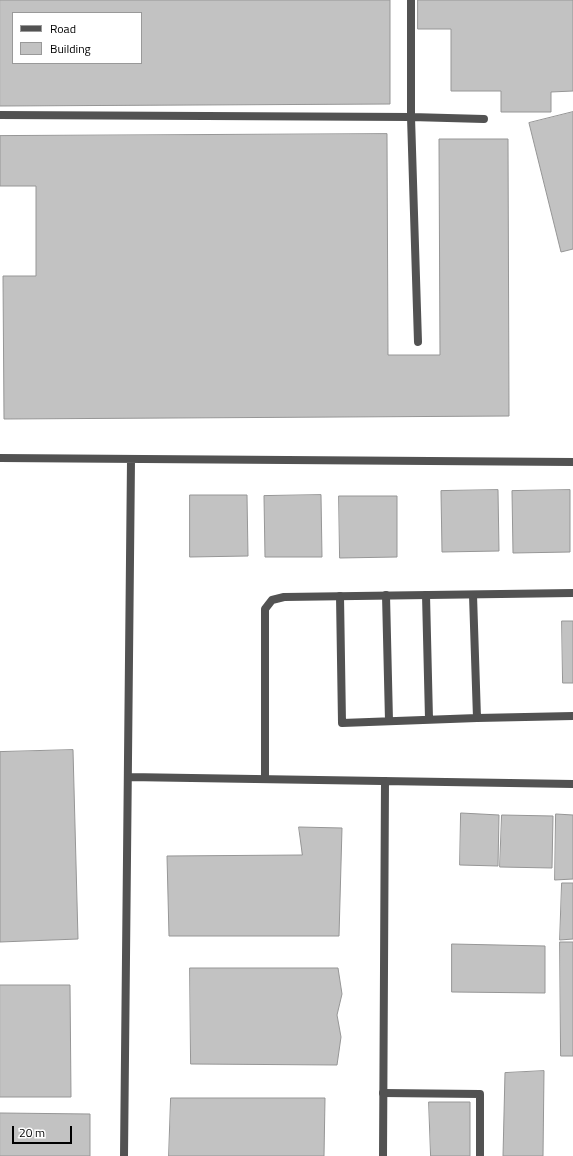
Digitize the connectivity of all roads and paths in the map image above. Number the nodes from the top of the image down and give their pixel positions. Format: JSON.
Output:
{"nodes":[{"id":1,"x":411,"y":0,"type":"edge"},
{"id":2,"x":0,"y":115,"type":"edge"},
{"id":3,"x":411,"y":117,"type":"junction"},
{"id":4,"x":484,"y":119,"type":"dead end"},
{"id":5,"x":418,"y":342,"type":"dead end"},
{"id":6,"x":0,"y":458,"type":"edge"},
{"id":7,"x":131,"y":460,"type":"junction"},
{"id":8,"x":573,"y":462,"type":"edge"},
{"id":9,"x":573,"y":593,"type":"edge"},
{"id":10,"x":386,"y":595,"type":"junction"},
{"id":11,"x":426,"y":595,"type":"junction"},
{"id":12,"x":473,"y":595,"type":"junction"},
{"id":13,"x":340,"y":596,"type":"junction"},
{"id":14,"x":573,"y":716,"type":"edge"},
{"id":15,"x":477,"y":718,"type":"junction"},
{"id":16,"x":429,"y":720,"type":"junction"},
{"id":17,"x":389,"y":721,"type":"junction"},
{"id":18,"x":128,"y":777,"type":"junction"},
{"id":19,"x":265,"y":779,"type":"junction"},
{"id":20,"x":385,"y":781,"type":"junction"},
{"id":21,"x":573,"y":784,"type":"edge"},
{"id":22,"x":383,"y":1093,"type":"junction"},
{"id":23,"x":124,"y":1156,"type":"edge"},
{"id":24,"x":383,"y":1156,"type":"edge"},
{"id":25,"x":480,"y":1156,"type":"edge"}],
"edges":[{"from":1,"to":3,"type":"street"},
{"from":2,"to":3,"type":"street"},
{"from":3,"to":4,"type":"street"},
{"from":3,"to":5,"type":"street"},
{"from":6,"to":7,"type":"street"},
{"from":7,"to":8,"type":"street"},
{"from":7,"to":18,"type":"street"},
{"from":9,"to":12,"type":"street"},
{"from":10,"to":11,"type":"street"},
{"from":10,"to":13,"type":"street"},
{"from":10,"to":17,"type":"street"},
{"from":11,"to":12,"type":"street"},
{"from":11,"to":16,"type":"street"},
{"from":12,"to":15,"type":"street"},
{"from":13,"to":17,"type":"street"},
{"from":13,"to":19,"type":"street"},
{"from":14,"to":15,"type":"street"},
{"from":15,"to":16,"type":"street"},
{"from":16,"to":17,"type":"street"},
{"from":18,"to":19,"type":"street"},
{"from":18,"to":23,"type":"street"},
{"from":19,"to":20,"type":"street"},
{"from":20,"to":21,"type":"street"},
{"from":20,"to":22,"type":"street"},
{"from":22,"to":24,"type":"street"},
{"from":22,"to":25,"type":"street"}]}
